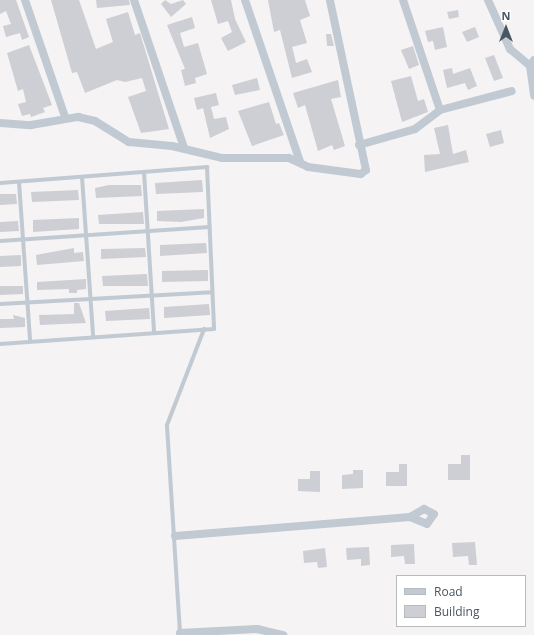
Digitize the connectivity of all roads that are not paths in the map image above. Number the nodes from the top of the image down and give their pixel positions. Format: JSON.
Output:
{"nodes":[{"id":1,"x":25,"y":0,"type":"edge"},
{"id":2,"x":134,"y":0,"type":"edge"},
{"id":3,"x":246,"y":0,"type":"edge"},
{"id":4,"x":330,"y":0,"type":"edge"},
{"id":5,"x":403,"y":0,"type":"edge"},
{"id":6,"x":488,"y":0,"type":"edge"},
{"id":7,"x":532,"y":63,"type":"edge"},
{"id":8,"x":512,"y":91,"type":"dead end"},
{"id":9,"x":534,"y":96,"type":"edge"},
{"id":10,"x":440,"y":110,"type":"junction"},
{"id":11,"x":65,"y":118,"type":"junction"},
{"id":12,"x":0,"y":123,"type":"edge"},
{"id":13,"x":359,"y":145,"type":"junction"},
{"id":14,"x":184,"y":148,"type":"junction"},
{"id":15,"x":300,"y":162,"type":"junction"},
{"id":16,"x":144,"y":172,"type":"junction"},
{"id":17,"x":82,"y":177,"type":"junction"},
{"id":18,"x":19,"y":182,"type":"junction"},
{"id":19,"x":0,"y":183,"type":"edge"},
{"id":20,"x":210,"y":227,"type":"junction"},
{"id":21,"x":148,"y":234,"type":"junction"},
{"id":22,"x":86,"y":236,"type":"junction"},
{"id":23,"x":23,"y":240,"type":"junction"},
{"id":24,"x":0,"y":241,"type":"edge"},
{"id":25,"x":212,"y":292,"type":"junction"},
{"id":26,"x":152,"y":295,"type":"junction"},
{"id":27,"x":90,"y":299,"type":"junction"},
{"id":28,"x":27,"y":302,"type":"junction"},
{"id":29,"x":0,"y":304,"type":"edge"},
{"id":30,"x":204,"y":329,"type":"junction"},
{"id":31,"x":154,"y":332,"type":"junction"},
{"id":32,"x":93,"y":336,"type":"junction"},
{"id":33,"x":30,"y":341,"type":"junction"},
{"id":34,"x":0,"y":344,"type":"edge"},
{"id":35,"x":410,"y":517,"type":"dead end"},
{"id":36,"x":175,"y":536,"type":"junction"},
{"id":37,"x":180,"y":634,"type":"edge"},
{"id":38,"x":283,"y":635,"type":"edge"}],
"edges":[{"from":1,"to":11,"type":"street"},
{"from":2,"to":14,"type":"street"},
{"from":3,"to":15,"type":"street"},
{"from":4,"to":13,"type":"street"},
{"from":5,"to":10,"type":"street"},
{"from":6,"to":7,"type":"street"},
{"from":7,"to":9,"type":"street"},
{"from":8,"to":10,"type":"street"},
{"from":10,"to":13,"type":"street"},
{"from":11,"to":12,"type":"street"},
{"from":11,"to":14,"type":"street"},
{"from":13,"to":15,"type":"street"},
{"from":14,"to":15,"type":"street"},
{"from":16,"to":17,"type":"lane"},
{"from":16,"to":20,"type":"lane"},
{"from":16,"to":21,"type":"lane"},
{"from":17,"to":18,"type":"lane"},
{"from":17,"to":22,"type":"lane"},
{"from":18,"to":19,"type":"lane"},
{"from":18,"to":23,"type":"lane"},
{"from":20,"to":21,"type":"lane"},
{"from":20,"to":25,"type":"lane"},
{"from":21,"to":22,"type":"lane"},
{"from":21,"to":26,"type":"lane"},
{"from":22,"to":23,"type":"lane"},
{"from":22,"to":27,"type":"lane"},
{"from":23,"to":24,"type":"lane"},
{"from":23,"to":28,"type":"lane"},
{"from":25,"to":26,"type":"lane"},
{"from":25,"to":30,"type":"lane"},
{"from":26,"to":27,"type":"lane"},
{"from":26,"to":31,"type":"lane"},
{"from":27,"to":28,"type":"lane"},
{"from":27,"to":32,"type":"lane"},
{"from":28,"to":29,"type":"lane"},
{"from":28,"to":33,"type":"lane"},
{"from":30,"to":31,"type":"lane"},
{"from":30,"to":36,"type":"lane"},
{"from":31,"to":32,"type":"lane"},
{"from":32,"to":33,"type":"lane"},
{"from":33,"to":34,"type":"lane"},
{"from":35,"to":36,"type":"street"},
{"from":36,"to":37,"type":"lane"},
{"from":37,"to":38,"type":"street"}]}
